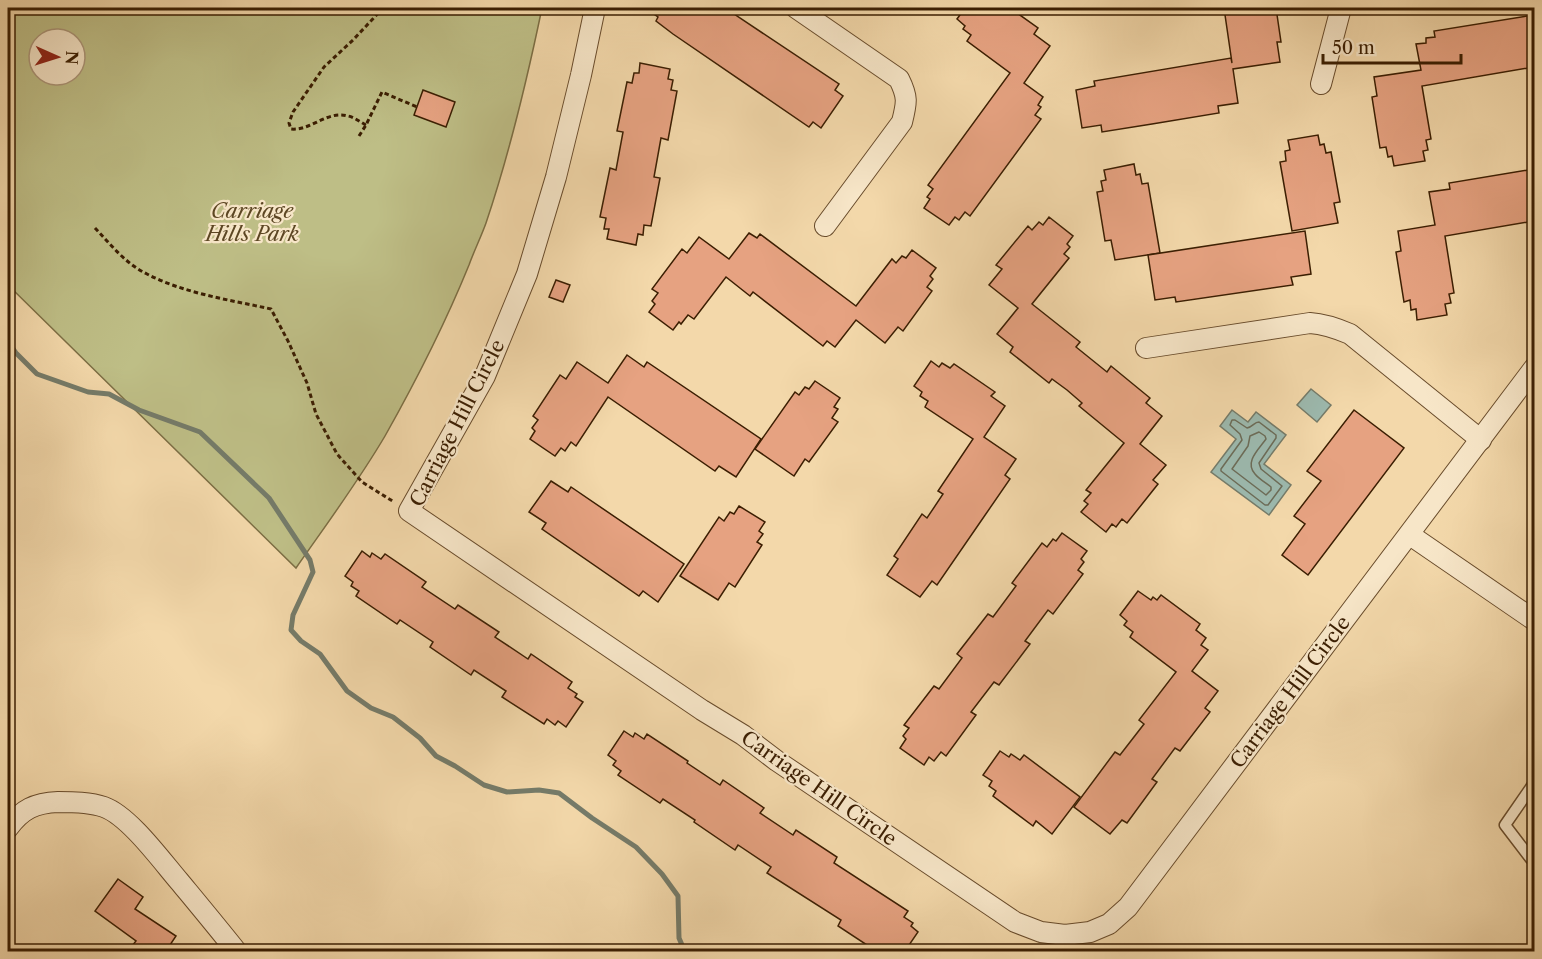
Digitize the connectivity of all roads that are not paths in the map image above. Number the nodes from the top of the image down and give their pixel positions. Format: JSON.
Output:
{"nodes":[{"id":1,"x":595,"y":8,"type":"edge"},
{"id":2,"x":796,"y":8,"type":"edge"},
{"id":3,"x":1341,"y":8,"type":"edge"},
{"id":4,"x":1321,"y":84,"type":"dead end"},
{"id":5,"x":825,"y":226,"type":"dead end"},
{"id":6,"x":1146,"y":348,"type":"dead end"},
{"id":7,"x":1534,"y":368,"type":"edge"},
{"id":8,"x":1481,"y":440,"type":"junction"},
{"id":9,"x":1410,"y":535,"type":"junction"},
{"id":10,"x":1534,"y":620,"type":"edge"},
{"id":11,"x":1534,"y":783,"type":"edge"},
{"id":12,"x":8,"y":828,"type":"edge"},
{"id":13,"x":1533,"y":858,"type":"edge"},
{"id":14,"x":237,"y":951,"type":"edge"}],
"edges":[{"from":1,"to":9,"type":"street","name":"Carriage Hill Circle"},
{"from":2,"to":5,"type":"street"},
{"from":3,"to":4,"type":"street"},
{"from":6,"to":8,"type":"street"},
{"from":7,"to":8,"type":"street","name":"Carriage Hill Circle"},
{"from":8,"to":9,"type":"street","name":"Carriage Hill Circle"},
{"from":9,"to":10,"type":"street"},
{"from":11,"to":13,"type":"lane"},
{"from":12,"to":14,"type":"street"}]}
